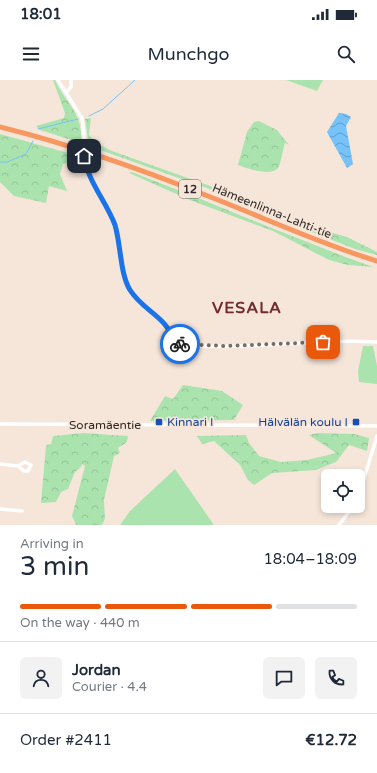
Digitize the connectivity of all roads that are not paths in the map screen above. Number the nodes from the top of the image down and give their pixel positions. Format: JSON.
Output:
{"nodes":[{"id":1,"x":58,"y":80,"type":"edge"},
{"id":2,"x":71,"y":80,"type":"edge"},
{"id":3,"x":66,"y":93,"type":"junction"},
{"id":4,"x":0,"y":127,"type":"edge"},
{"id":5,"x":85,"y":144,"type":"tunnel mouth"},
{"id":6,"x":84,"y":156,"type":"tunnel mouth"},
{"id":7,"x":377,"y":261,"type":"edge"},
{"id":8,"x":377,"y":342,"type":"edge"},
{"id":9,"x":0,"y":424,"type":"edge"},
{"id":10,"x":377,"y":426,"type":"edge"},
{"id":11,"x":377,"y":436,"type":"edge"},
{"id":12,"x":377,"y":442,"type":"edge"},
{"id":13,"x":0,"y":464,"type":"edge"},
{"id":14,"x":18,"y":466,"type":"dead end"},
{"id":15,"x":365,"y":477,"type":"edge"},
{"id":16,"x":0,"y":509,"type":"edge"},
{"id":17,"x":22,"y":511,"type":"dead end"},
{"id":18,"x":348,"y":513,"type":"edge"},
{"id":19,"x":340,"y":524,"type":"edge"},
{"id":20,"x":346,"y":525,"type":"edge"}],
"edges":[{"from":1,"to":3,"type":"street"},
{"from":2,"to":3,"type":"street"},
{"from":3,"to":5,"type":"street"},
{"from":4,"to":7,"type":"highway","name":"Hämeenlinna-Lahti-tie","number":"12"},
{"from":6,"to":8,"type":"street"},
{"from":9,"to":10,"type":"street","name":"Soramäentie"},
{"from":10,"to":11,"type":"street"},
{"from":11,"to":12,"type":"street"},
{"from":12,"to":15,"type":"street"},
{"from":13,"to":14,"type":"street"},
{"from":16,"to":17,"type":"street"},
{"from":18,"to":19,"type":"street"},
{"from":19,"to":20,"type":"street"}]}
